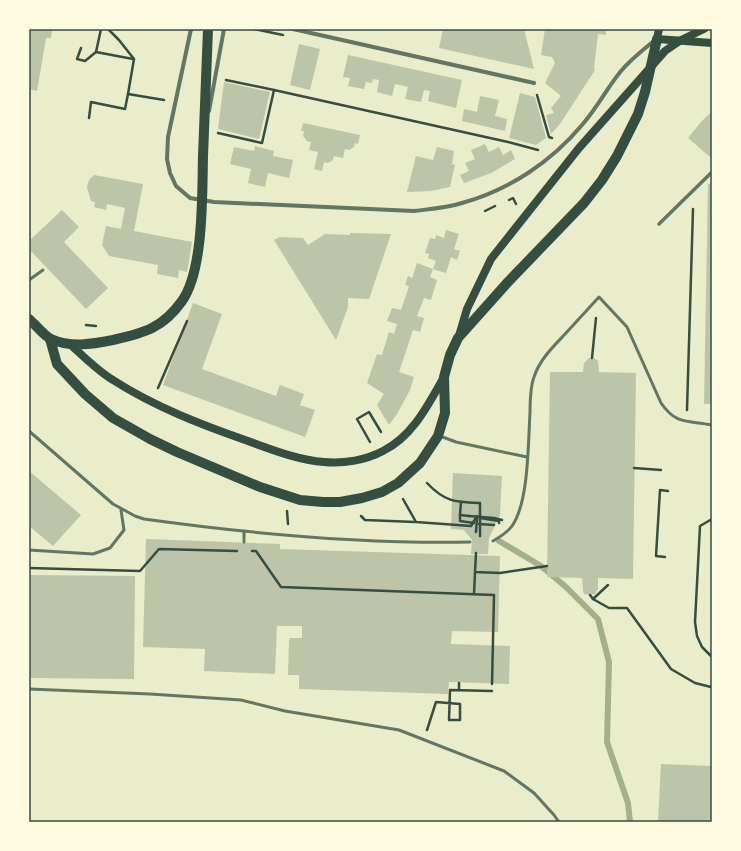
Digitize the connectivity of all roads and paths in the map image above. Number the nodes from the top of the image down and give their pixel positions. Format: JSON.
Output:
{"nodes":[{"id":1,"x":101,"y":29,"type":"edge"},
{"id":2,"x":108,"y":29,"type":"edge"},
{"id":3,"x":191,"y":29,"type":"edge"},
{"id":4,"x":208,"y":29,"type":"edge"},
{"id":5,"x":224,"y":29,"type":"edge"},
{"id":6,"x":293,"y":29,"type":"edge"},
{"id":7,"x":704,"y":29,"type":"edge"},
{"id":8,"x":658,"y":34,"type":"edge"},
{"id":9,"x":712,"y":43,"type":"edge"},
{"id":10,"x":81,"y":48,"type":"dead end"},
{"id":11,"x":96,"y":52,"type":"junction"},
{"id":12,"x":134,"y":59,"type":"junction"},
{"id":13,"x":221,"y":79,"type":"dead end"},
{"id":14,"x":534,"y":83,"type":"dead end"},
{"id":15,"x":274,"y":90,"type":"junction"},
{"id":16,"x":536,"y":90,"type":"dead end"},
{"id":17,"x":128,"y":94,"type":"junction"},
{"id":18,"x":164,"y":100,"type":"dead end"},
{"id":19,"x":89,"y":118,"type":"dead end"},
{"id":20,"x":208,"y":118,"type":"dead end"},
{"id":21,"x":210,"y":132,"type":"dead end"},
{"id":22,"x":549,"y":137,"type":"dead end"},
{"id":23,"x":538,"y":150,"type":"dead end"},
{"id":24,"x":712,"y":172,"type":"edge"},
{"id":25,"x":506,"y":202,"type":"dead end"},
{"id":26,"x":499,"y":205,"type":"dead end"},
{"id":27,"x":693,"y":206,"type":"dead end"},
{"id":28,"x":512,"y":209,"type":"dead end"},
{"id":29,"x":485,"y":211,"type":"dead end"},
{"id":30,"x":660,"y":224,"type":"dead end"},
{"id":31,"x":43,"y":270,"type":"dead end"},
{"id":32,"x":29,"y":280,"type":"edge"},
{"id":33,"x":599,"y":297,"type":"junction"},
{"id":34,"x":29,"y":319,"type":"edge"},
{"id":35,"x":86,"y":325,"type":"dead end"},
{"id":36,"x":93,"y":326,"type":"dead end"},
{"id":37,"x":458,"y":338,"type":"junction"},
{"id":38,"x":50,"y":339,"type":"junction"},
{"id":39,"x":71,"y":345,"type":"junction"},
{"id":40,"x":173,"y":353,"type":"dead end"},
{"id":41,"x":592,"y":358,"type":"dead end"},
{"id":42,"x":444,"y":377,"type":"junction"},
{"id":43,"x":158,"y":388,"type":"dead end"},
{"id":44,"x":357,"y":419,"type":"dead end"},
{"id":45,"x":687,"y":422,"type":"junction"},
{"id":46,"x":712,"y":425,"type":"edge"},
{"id":47,"x":29,"y":431,"type":"edge"},
{"id":48,"x":381,"y":432,"type":"dead end"},
{"id":49,"x":438,"y":436,"type":"junction"},
{"id":50,"x":527,"y":458,"type":"junction"},
{"id":51,"x":634,"y":468,"type":"dead end"},
{"id":52,"x":661,"y":470,"type":"dead end"},
{"id":53,"x":427,"y":482,"type":"dead end"},
{"id":54,"x":668,"y":491,"type":"dead end"},
{"id":55,"x":461,"y":502,"type":"junction"},
{"id":56,"x":120,"y":510,"type":"junction"},
{"id":57,"x":460,"y":515,"type":"junction"},
{"id":58,"x":361,"y":516,"type":"dead end"},
{"id":59,"x":712,"y":519,"type":"edge"},
{"id":60,"x":493,"y":520,"type":"dead end"},
{"id":61,"x":416,"y":522,"type":"dead end"},
{"id":62,"x":490,"y":525,"type":"dead end"},
{"id":63,"x":244,"y":532,"type":"junction"},
{"id":64,"x":480,"y":540,"type":"dead end"},
{"id":65,"x":493,"y":541,"type":"dead end"},
{"id":66,"x":244,"y":542,"type":"dead end"},
{"id":67,"x":470,"y":542,"type":"dead end"},
{"id":68,"x":29,"y":550,"type":"edge"},
{"id":69,"x":241,"y":551,"type":"dead end"},
{"id":70,"x":248,"y":551,"type":"dead end"},
{"id":71,"x":476,"y":555,"type":"dead end"},
{"id":72,"x":665,"y":557,"type":"dead end"},
{"id":73,"x":547,"y":566,"type":"dead end"},
{"id":74,"x":29,"y":568,"type":"edge"},
{"id":75,"x":475,"y":572,"type":"junction"},
{"id":76,"x":608,"y":585,"type":"dead end"},
{"id":77,"x":474,"y":594,"type":"junction"},
{"id":78,"x":590,"y":595,"type":"dead end"},
{"id":79,"x":593,"y":599,"type":"junction"},
{"id":80,"x":712,"y":657,"type":"edge"},
{"id":81,"x":459,"y":682,"type":"dead end"},
{"id":82,"x":492,"y":684,"type":"dead end"},
{"id":83,"x":711,"y":687,"type":"edge"},
{"id":84,"x":29,"y":689,"type":"edge"},
{"id":85,"x":459,"y":690,"type":"junction"},
{"id":86,"x":492,"y":692,"type":"dead end"},
{"id":87,"x":424,"y":740,"type":"junction"},
{"id":88,"x":559,"y":822,"type":"edge"}],
"edges":[{"from":1,"to":11,"type":"path"},
{"from":2,"to":12,"type":"path"},
{"from":3,"to":8,"type":"street"},
{"from":4,"to":39,"type":"main road"},
{"from":5,"to":20,"type":"street"},
{"from":6,"to":14,"type":"street"},
{"from":7,"to":37,"type":"main road"},
{"from":8,"to":9,"type":"main road"},
{"from":8,"to":37,"type":"main road"},
{"from":10,"to":11,"type":"path"},
{"from":11,"to":12,"type":"path"},
{"from":12,"to":17,"type":"path"},
{"from":13,"to":15,"type":"path"},
{"from":15,"to":21,"type":"path"},
{"from":15,"to":23,"type":"path"},
{"from":16,"to":22,"type":"path"},
{"from":17,"to":18,"type":"path"},
{"from":17,"to":19,"type":"path"},
{"from":24,"to":30,"type":"street"},
{"from":25,"to":28,"type":"path"},
{"from":26,"to":29,"type":"path"},
{"from":27,"to":45,"type":"path"},
{"from":31,"to":32,"type":"lane"},
{"from":33,"to":41,"type":"path"},
{"from":33,"to":45,"type":"lane"},
{"from":33,"to":50,"type":"lane"},
{"from":34,"to":38,"type":"main road"},
{"from":35,"to":36,"type":"path"},
{"from":37,"to":42,"type":"main road"},
{"from":38,"to":39,"type":"main road"},
{"from":38,"to":49,"type":"main road"},
{"from":39,"to":42,"type":"main road"},
{"from":40,"to":43,"type":"path"},
{"from":42,"to":49,"type":"main road"},
{"from":44,"to":48,"type":"path"},
{"from":45,"to":46,"type":"lane"},
{"from":47,"to":56,"type":"lane"},
{"from":49,"to":50,"type":"lane"},
{"from":50,"to":65,"type":"lane"},
{"from":51,"to":52,"type":"path"},
{"from":53,"to":55,"type":"path"},
{"from":54,"to":72,"type":"path"},
{"from":55,"to":57,"type":"path"},
{"from":55,"to":64,"type":"path"},
{"from":56,"to":63,"type":"lane"},
{"from":56,"to":68,"type":"lane"},
{"from":57,"to":60,"type":"path"},
{"from":57,"to":62,"type":"path"},
{"from":58,"to":61,"type":"path"},
{"from":59,"to":80,"type":"path"},
{"from":63,"to":66,"type":"lane"},
{"from":63,"to":67,"type":"lane"},
{"from":69,"to":74,"type":"path"},
{"from":70,"to":77,"type":"path"},
{"from":71,"to":75,"type":"path"},
{"from":73,"to":75,"type":"path"},
{"from":75,"to":77,"type":"path"},
{"from":76,"to":79,"type":"path"},
{"from":77,"to":82,"type":"path"},
{"from":78,"to":79,"type":"path"},
{"from":79,"to":83,"type":"path"},
{"from":81,"to":85,"type":"path"},
{"from":84,"to":87,"type":"lane"},
{"from":85,"to":86,"type":"path"},
{"from":85,"to":87,"type":"path"},
{"from":87,"to":88,"type":"lane"}]}
